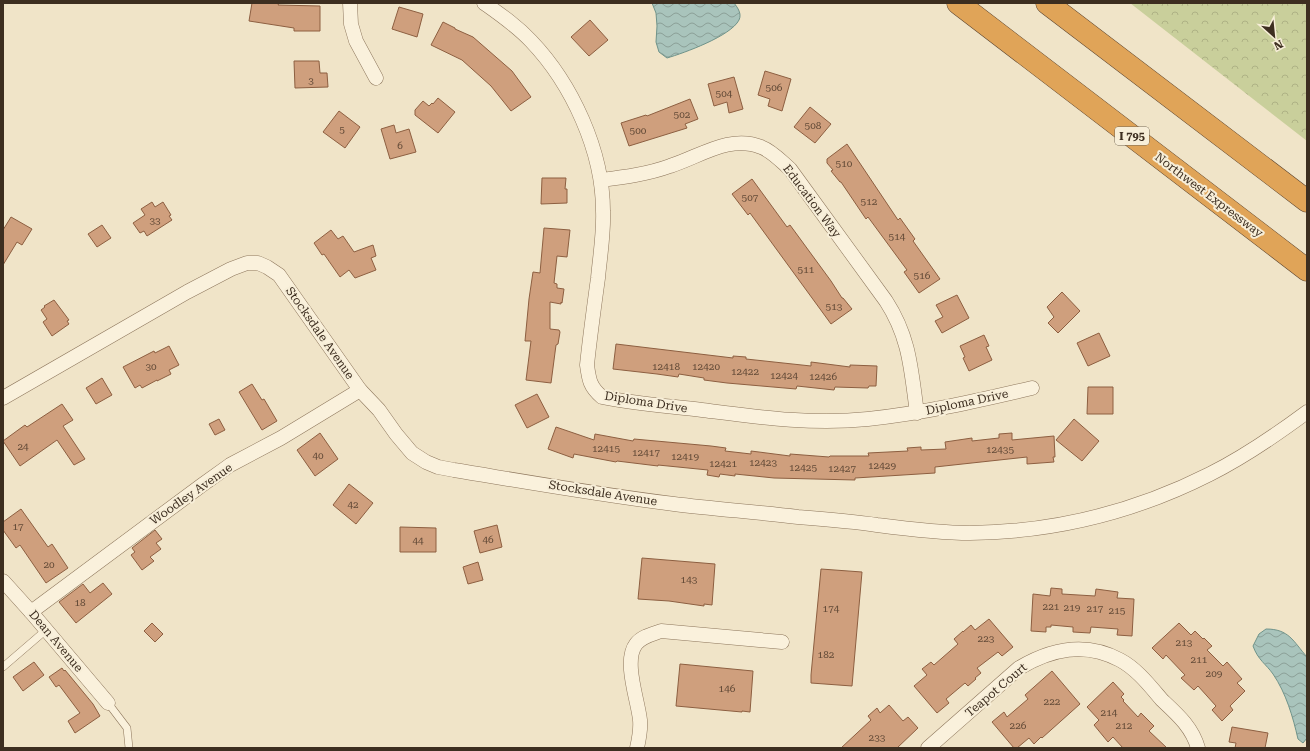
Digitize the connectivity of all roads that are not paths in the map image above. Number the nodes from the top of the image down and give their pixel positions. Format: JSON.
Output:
{"nodes":[{"id":1,"x":350,"y":3,"type":"edge"},
{"id":2,"x":484,"y":3,"type":"edge"},
{"id":3,"x":958,"y":3,"type":"edge"},
{"id":4,"x":1047,"y":3,"type":"edge"},
{"id":5,"x":376,"y":78,"type":"dead end"},
{"id":6,"x":601,"y":180,"type":"junction"},
{"id":7,"x":1307,"y":201,"type":"edge"},
{"id":8,"x":1307,"y":270,"type":"edge"},
{"id":9,"x":1032,"y":388,"type":"dead end"},
{"id":10,"x":360,"y":390,"type":"junction"},
{"id":11,"x":3,"y":398,"type":"edge"},
{"id":12,"x":1307,"y":412,"type":"edge"},
{"id":13,"x":917,"y":413,"type":"junction"},
{"id":14,"x":4,"y":584,"type":"edge"},
{"id":15,"x":31,"y":612,"type":"junction"},
{"id":16,"x":46,"y":630,"type":"junction"},
{"id":17,"x":782,"y":642,"type":"dead end"},
{"id":18,"x":3,"y":667,"type":"edge"},
{"id":19,"x":108,"y":703,"type":"joint"},
{"id":20,"x":129,"y":748,"type":"edge"},
{"id":21,"x":638,"y":748,"type":"edge"},
{"id":22,"x":928,"y":748,"type":"edge"},
{"id":23,"x":1198,"y":748,"type":"edge"}],
"edges":[{"from":1,"to":5,"type":"street"},
{"from":2,"to":6,"type":"street","name":"Diploma Drive"},
{"from":3,"to":8,"type":"highway","name":"Northwest Expressway","number":"I 795"},
{"from":4,"to":7,"type":"highway"},
{"from":6,"to":13,"type":"street","name":"Education Way"},
{"from":6,"to":13,"type":"street","name":"Diploma Drive"},
{"from":9,"to":13,"type":"street","name":"Diploma Drive"},
{"from":10,"to":11,"type":"street","name":"Stocksdale Avenue"},
{"from":10,"to":12,"type":"street","name":"Stocksdale Avenue"},
{"from":10,"to":15,"type":"street","name":"Woodley Avenue"},
{"from":14,"to":15,"type":"street","name":"Dean Avenue"},
{"from":15,"to":16,"type":"street","name":"Dean Avenue"},
{"from":16,"to":18,"type":"lane"},
{"from":16,"to":19,"type":"street","name":"Dean Avenue"},
{"from":17,"to":21,"type":"street"},
{"from":19,"to":20,"type":"lane"},
{"from":22,"to":23,"type":"street","name":"Teapot Court"}]}
